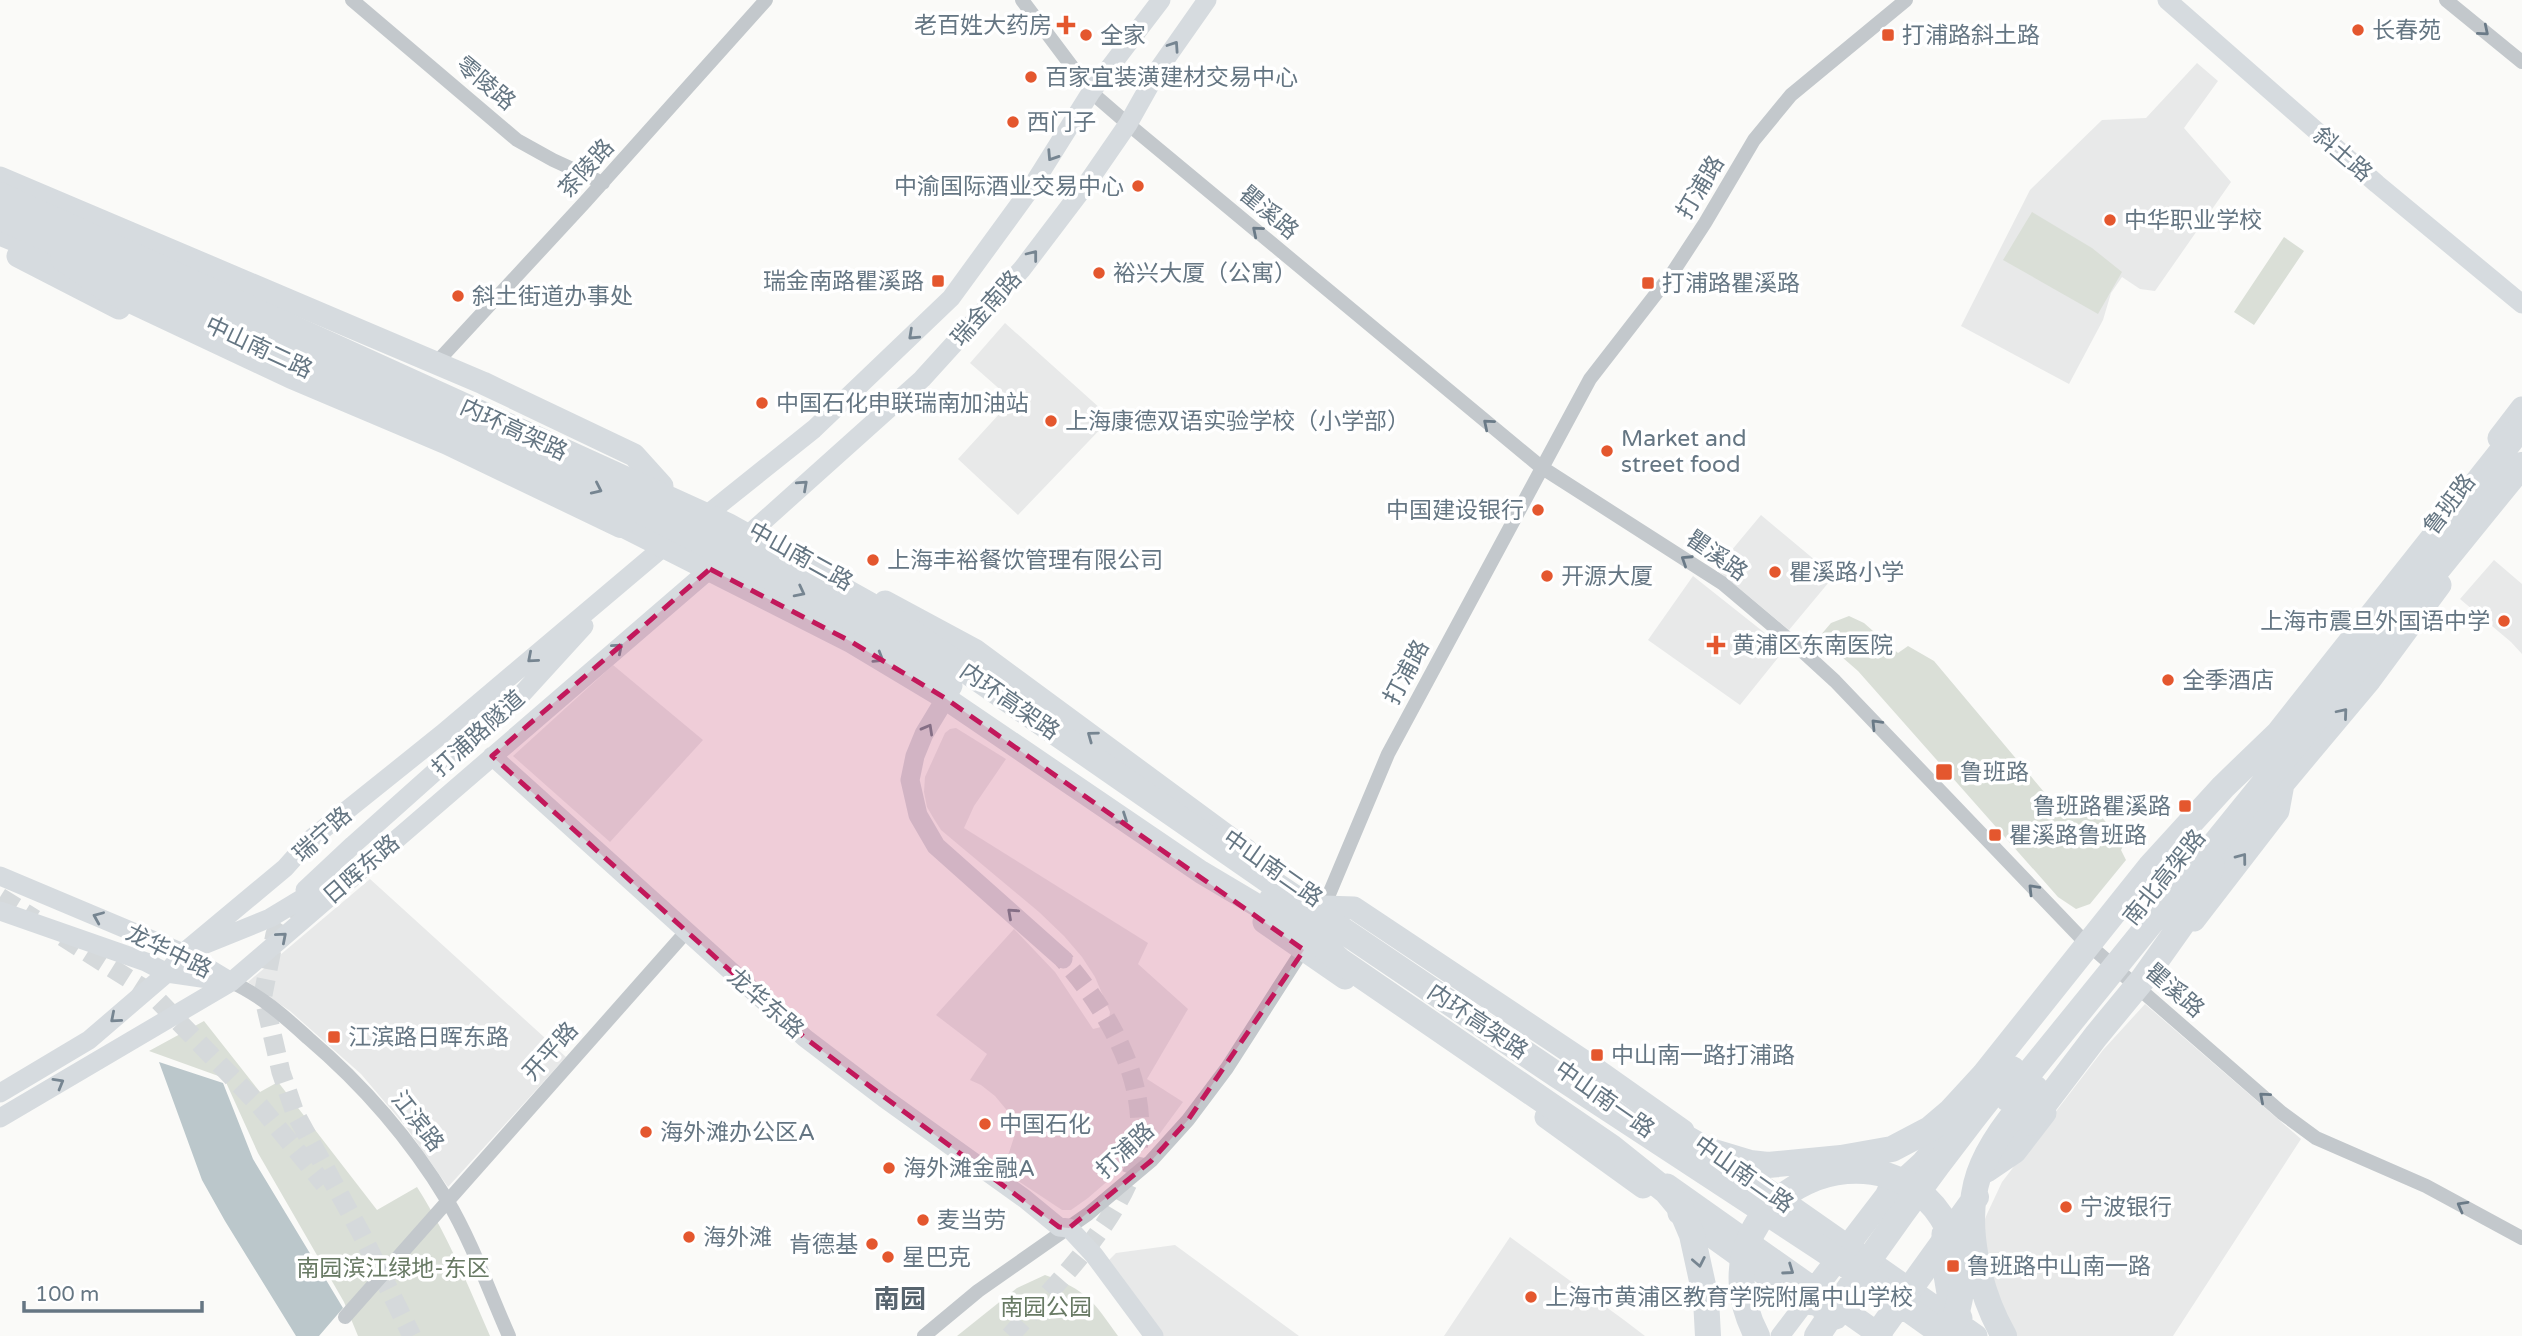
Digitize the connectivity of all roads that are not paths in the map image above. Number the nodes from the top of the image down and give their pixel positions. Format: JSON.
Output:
{"nodes":[{"id":1,"x":352,"y":0,"type":"edge"},
{"id":2,"x":766,"y":0,"type":"edge"},
{"id":3,"x":1022,"y":0,"type":"edge"},
{"id":4,"x":1161,"y":0,"type":"edge"},
{"id":5,"x":1207,"y":0,"type":"edge"},
{"id":6,"x":1906,"y":0,"type":"edge"},
{"id":7,"x":2167,"y":0,"type":"edge"},
{"id":8,"x":2446,"y":0,"type":"edge"},
{"id":9,"x":2522,"y":62,"type":"edge"},
{"id":10,"x":1091,"y":92,"type":"junction"},
{"id":11,"x":1128,"y":124,"type":"junction"},
{"id":12,"x":603,"y":183,"type":"junction"},
{"id":13,"x":2,"y":204,"type":"edge"},
{"id":14,"x":0,"y":247,"type":"edge"},
{"id":15,"x":2522,"y":304,"type":"edge"},
{"id":16,"x":436,"y":363,"type":"junction"},
{"id":17,"x":2522,"y":408,"type":"edge"},
{"id":18,"x":2522,"y":426,"type":"edge"},
{"id":19,"x":2522,"y":465,"type":"edge"},
{"id":20,"x":1541,"y":467,"type":"junction"},
{"id":21,"x":657,"y":483,"type":"junction"},
{"id":22,"x":2522,"y":486,"type":"edge"},
{"id":23,"x":716,"y":509,"type":"junction"},
{"id":24,"x":621,"y":525,"type":"junction"},
{"id":25,"x":752,"y":530,"type":"junction"},
{"id":26,"x":662,"y":546,"type":"junction"},
{"id":27,"x":639,"y":566,"type":"junction"},
{"id":28,"x":710,"y":569,"type":"junction"},
{"id":29,"x":976,"y":651,"type":"junction"},
{"id":30,"x":945,"y":698,"type":"junction"},
{"id":31,"x":2282,"y":735,"type":"junction"},
{"id":32,"x":492,"y":756,"type":"junction"},
{"id":33,"x":1098,"y":762,"type":"junction"},
{"id":34,"x":2212,"y":866,"type":"junction"},
{"id":35,"x":285,"y":869,"type":"junction"},
{"id":36,"x":0,"y":876,"type":"edge"},
{"id":37,"x":305,"y":890,"type":"tunnel mouth"},
{"id":38,"x":1271,"y":898,"type":"junction"},
{"id":39,"x":1324,"y":907,"type":"junction"},
{"id":40,"x":0,"y":911,"type":"edge"},
{"id":41,"x":686,"y":932,"type":"junction"},
{"id":42,"x":230,"y":934,"type":"junction"},
{"id":43,"x":1307,"y":944,"type":"junction"},
{"id":44,"x":2088,"y":944,"type":"junction"},
{"id":45,"x":184,"y":953,"type":"junction"},
{"id":46,"x":1063,"y":959,"type":"tunnel mouth"},
{"id":47,"x":167,"y":973,"type":"junction"},
{"id":48,"x":230,"y":982,"type":"junction"},
{"id":49,"x":2135,"y":985,"type":"junction"},
{"id":50,"x":0,"y":1093,"type":"edge"},
{"id":51,"x":0,"y":1118,"type":"edge"},
{"id":52,"x":1892,"y":1149,"type":"junction"},
{"id":53,"x":1786,"y":1164,"type":"junction"},
{"id":54,"x":1844,"y":1171,"type":"junction"},
{"id":55,"x":1984,"y":1175,"type":"junction"},
{"id":56,"x":1743,"y":1196,"type":"junction"},
{"id":57,"x":447,"y":1201,"type":"junction"},
{"id":58,"x":1972,"y":1207,"type":"junction"},
{"id":59,"x":1712,"y":1216,"type":"junction"},
{"id":60,"x":1816,"y":1225,"type":"junction"},
{"id":61,"x":1062,"y":1230,"type":"junction"},
{"id":62,"x":1943,"y":1231,"type":"junction"},
{"id":63,"x":2522,"y":1238,"type":"edge"},
{"id":64,"x":1959,"y":1254,"type":"junction"},
{"id":65,"x":1851,"y":1260,"type":"junction"},
{"id":66,"x":1759,"y":1271,"type":"junction"},
{"id":67,"x":1962,"y":1288,"type":"junction"},
{"id":68,"x":1908,"y":1292,"type":"junction"},
{"id":69,"x":1810,"y":1296,"type":"junction"},
{"id":70,"x":1706,"y":1299,"type":"junction"},
{"id":71,"x":1744,"y":1303,"type":"junction"},
{"id":72,"x":345,"y":1317,"type":"dead end"},
{"id":73,"x":1948,"y":1333,"type":"edge"},
{"id":74,"x":1873,"y":1334,"type":"edge"},
{"id":75,"x":509,"y":1336,"type":"edge"},
{"id":76,"x":924,"y":1336,"type":"edge"},
{"id":77,"x":1138,"y":1336,"type":"edge"},
{"id":78,"x":1154,"y":1336,"type":"edge"},
{"id":79,"x":1708,"y":1336,"type":"edge"},
{"id":80,"x":1724,"y":1336,"type":"edge"},
{"id":81,"x":1746,"y":1336,"type":"edge"},
{"id":82,"x":1757,"y":1336,"type":"edge"},
{"id":83,"x":1780,"y":1336,"type":"edge"},
{"id":84,"x":1817,"y":1336,"type":"edge"},
{"id":85,"x":1837,"y":1336,"type":"edge"},
{"id":86,"x":2003,"y":1336,"type":"edge"}],
"edges":[{"from":1,"to":12,"type":"street","name":"零陵路"},
{"from":2,"to":12,"type":"street","name":"茶陵路"},
{"from":3,"to":10,"type":"street","name":"瞿溪路"},
{"from":4,"to":10,"type":"main road","name":"瑞金南路"},
{"from":11,"to":5,"type":"main road","name":"瑞金南路","one_way":true},
{"from":6,"to":20,"type":"street","name":"打浦路"},
{"from":7,"to":15,"type":"main road","name":"斜土路"},
{"from":8,"to":9,"type":"street","one_way":true},
{"from":10,"to":11,"type":"street","name":"瞿溪路"},
{"from":10,"to":23,"type":"main road","name":"瑞金南路","one_way":true},
{"from":20,"to":11,"type":"street","name":"瞿溪路","one_way":true},
{"from":25,"to":11,"type":"main road","name":"瑞金南路","one_way":true},
{"from":12,"to":16,"type":"street","name":"茶陵路"},
{"from":13,"to":16,"type":"main road","name":"中山南二路"},
{"from":13,"to":21,"type":"main road","name":"中山南二路"},
{"from":13,"to":21,"type":"highway"},
{"from":13,"to":24,"type":"main road","name":"中山南二路"},
{"from":13,"to":24,"type":"highway"},
{"from":13,"to":33,"type":"highway","name":"内环高架路"},
{"from":13,"to":38,"type":"highway","name":"内环高架路","one_way":true},
{"from":14,"to":24,"type":"main road","name":"中山南二路"},
{"from":16,"to":21,"type":"main road","name":"中山南二路"},
{"from":17,"to":31,"type":"main road","name":"鲁班路"},
{"from":18,"to":31,"type":"highway","name":"南北高架路"},
{"from":19,"to":31,"type":"highway","name":"南北高架路"},
{"from":20,"to":39,"type":"street","name":"打浦路"},
{"from":44,"to":20,"type":"street","name":"瞿溪路","one_way":true},
{"from":21,"to":23,"type":"main road","name":"中山南二路"},
{"from":49,"to":22,"type":"main road","name":"鲁班路","one_way":true},
{"from":23,"to":25,"type":"main road","name":"中山南二路"},
{"from":23,"to":26,"type":"main road","name":"瑞金南路"},
{"from":24,"to":26,"type":"main road","name":"中山南二路"},
{"from":25,"to":28,"type":"main road","name":"瑞金南路"},
{"from":25,"to":29,"type":"main road","name":"中山南二路"},
{"from":26,"to":27,"type":"main road"},
{"from":26,"to":28,"type":"main road","name":"中山南二路"},
{"from":27,"to":35,"type":"main road","name":"瑞宁路","one_way":true},
{"from":27,"to":37,"type":"main road","name":"打浦路隧道"},
{"from":28,"to":30,"type":"main road","name":"中山南二路","one_way":true},
{"from":32,"to":28,"type":"main road","name":"日晖东路","one_way":true},
{"from":29,"to":30,"type":"main road"},
{"from":39,"to":29,"type":"main road","name":"中山南二路","one_way":true},
{"from":30,"to":43,"type":"main road","name":"中山南二路","one_way":true},
{"from":46,"to":30,"type":"main road","one_way":true},
{"from":31,"to":34,"type":"highway"},
{"from":31,"to":44,"type":"main road","name":"鲁班路"},
{"from":31,"to":52,"type":"highway"},
{"from":31,"to":84,"type":"highway","name":"南北高架路"},
{"from":31,"to":85,"type":"highway","name":"南北高架路"},
{"from":32,"to":41,"type":"main road","name":"龙华东路"},
{"from":32,"to":42,"type":"main road","name":"日晖东路"},
{"from":48,"to":32,"type":"main road","name":"日晖东路","one_way":true},
{"from":33,"to":53,"type":"highway"},
{"from":33,"to":73,"type":"highway","name":"内环高架路"},
{"from":34,"to":58,"type":"highway"},
{"from":34,"to":74,"type":"highway"},
{"from":35,"to":42,"type":"main road","name":"日晖东路"},
{"from":35,"to":45,"type":"main road","name":"瑞宁路"},
{"from":45,"to":36,"type":"main road","name":"龙华中路","one_way":true},
{"from":38,"to":70,"type":"highway","one_way":true},
{"from":38,"to":73,"type":"highway","name":"内环高架路"},
{"from":39,"to":43,"type":"street","name":"打浦路"},
{"from":39,"to":56,"type":"main road","name":"中山南一路"},
{"from":39,"to":60,"type":"main road","name":"中山南二路"},
{"from":40,"to":47,"type":"main road","name":"龙华中路"},
{"from":41,"to":57,"type":"street","name":"开平路"},
{"from":41,"to":61,"type":"main road","name":"龙华东路"},
{"from":42,"to":45,"type":"main road","name":"日晖东路"},
{"from":43,"to":59,"type":"main road","name":"中山南二路"},
{"from":43,"to":61,"type":"street","name":"打浦路"},
{"from":43,"to":66,"type":"main road","name":"中山南二路"},
{"from":44,"to":49,"type":"street","name":"瞿溪路"},
{"from":44,"to":65,"type":"main road","name":"鲁班路"},
{"from":45,"to":47,"type":"main road","name":"瑞宁路"},
{"from":45,"to":48,"type":"main road","name":"龙华中路"},
{"from":47,"to":48,"type":"main road","name":"龙华中路"},
{"from":47,"to":50,"type":"main road","name":"瑞宁路","one_way":true},
{"from":51,"to":48,"type":"main road","one_way":true},
{"from":48,"to":57,"type":"street","name":"江滨路"},
{"from":49,"to":55,"type":"main road","name":"鲁班路"},
{"from":63,"to":49,"type":"street","name":"瞿溪路","one_way":true},
{"from":52,"to":53,"type":"highway"},
{"from":52,"to":54,"type":"highway"},
{"from":53,"to":54,"type":"highway"},
{"from":54,"to":64,"type":"highway"},
{"from":54,"to":71,"type":"highway"},
{"from":55,"to":62,"type":"main road","name":"鲁班路"},
{"from":55,"to":86,"type":"main road"},
{"from":56,"to":60,"type":"main road"},
{"from":56,"to":65,"type":"main road","name":"中山南一路"},
{"from":57,"to":72,"type":"street","name":"开平路"},
{"from":57,"to":75,"type":"street","name":"江滨路"},
{"from":58,"to":64,"type":"highway"},
{"from":58,"to":86,"type":"highway"},
{"from":59,"to":66,"type":"main road"},
{"from":59,"to":69,"type":"main road","name":"中山南二路","one_way":true},
{"from":60,"to":65,"type":"main road","name":"中山南二路"},
{"from":61,"to":76,"type":"street","name":"打浦路"},
{"from":61,"to":77,"type":"main road","name":"龙华东路"},
{"from":61,"to":78,"type":"main road","name":"龙华东路"},
{"from":62,"to":68,"type":"main road","name":"鲁班路"},
{"from":62,"to":73,"type":"main road"},
{"from":64,"to":67,"type":"highway"},
{"from":65,"to":68,"type":"main road","name":"中山南二路"},
{"from":65,"to":69,"type":"main road"},
{"from":65,"to":74,"type":"main road"},
{"from":66,"to":69,"type":"main road","name":"中山南二路"},
{"from":67,"to":73,"type":"highway"},
{"from":67,"to":86,"type":"highway"},
{"from":68,"to":73,"type":"main road"},
{"from":68,"to":73,"type":"main road"},
{"from":68,"to":74,"type":"main road","name":"鲁班路"},
{"from":69,"to":74,"type":"main road","name":"中山南二路"},
{"from":69,"to":83,"type":"main road"},
{"from":70,"to":79,"type":"highway"},
{"from":70,"to":80,"type":"highway"},
{"from":71,"to":81,"type":"highway"},
{"from":71,"to":82,"type":"highway"}]}
